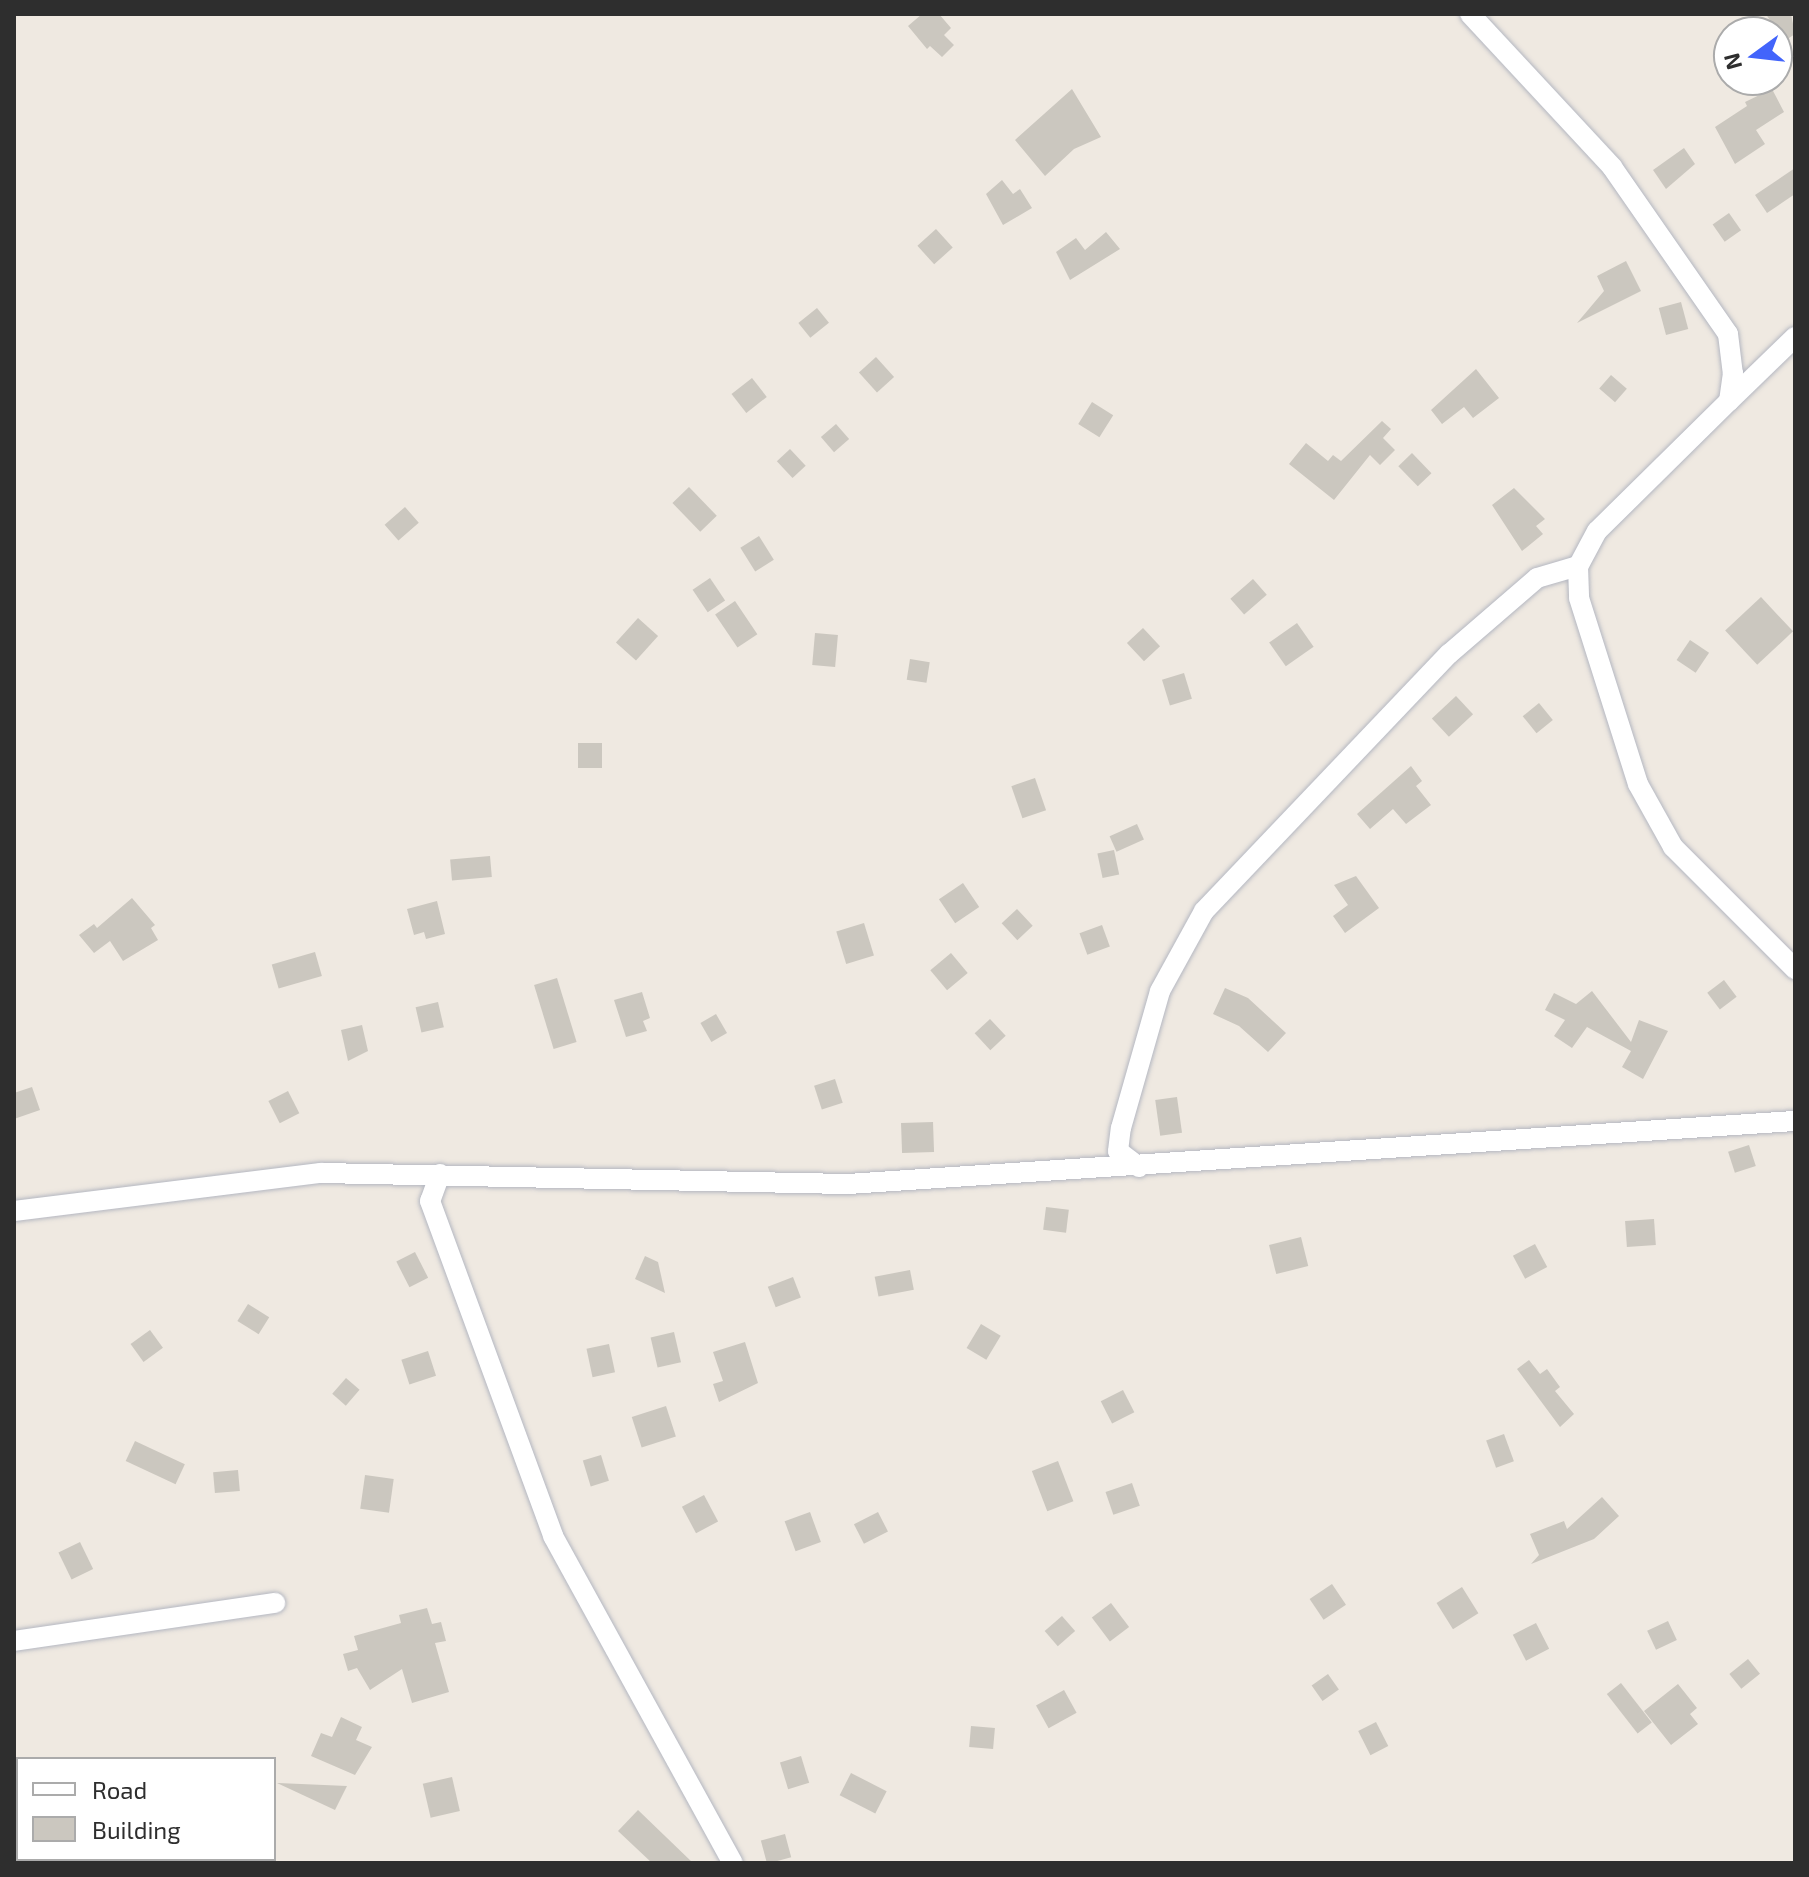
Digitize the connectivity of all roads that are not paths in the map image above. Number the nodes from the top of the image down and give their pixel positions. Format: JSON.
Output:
{"nodes":[{"id":1,"x":1470,"y":14,"type":"edge"},
{"id":2,"x":1795,"y":337,"type":"edge"},
{"id":3,"x":1729,"y":401,"type":"junction"},
{"id":4,"x":1578,"y":566,"type":"junction"},
{"id":5,"x":1795,"y":969,"type":"edge"},
{"id":6,"x":1795,"y":1121,"type":"edge"},
{"id":7,"x":1139,"y":1167,"type":"junction"},
{"id":8,"x":440,"y":1174,"type":"junction"},
{"id":9,"x":14,"y":1211,"type":"edge"},
{"id":10,"x":275,"y":1603,"type":"dead end"},
{"id":11,"x":14,"y":1641,"type":"edge"},
{"id":12,"x":733,"y":1863,"type":"edge"}],
"edges":[{"from":1,"to":3,"type":"street"},
{"from":2,"to":3,"type":"street"},
{"from":3,"to":4,"type":"street"},
{"from":4,"to":5,"type":"street"},
{"from":4,"to":7,"type":"street"},
{"from":6,"to":7,"type":"street"},
{"from":7,"to":8,"type":"street"},
{"from":8,"to":9,"type":"street"},
{"from":8,"to":12,"type":"street"},
{"from":10,"to":11,"type":"street"}]}
